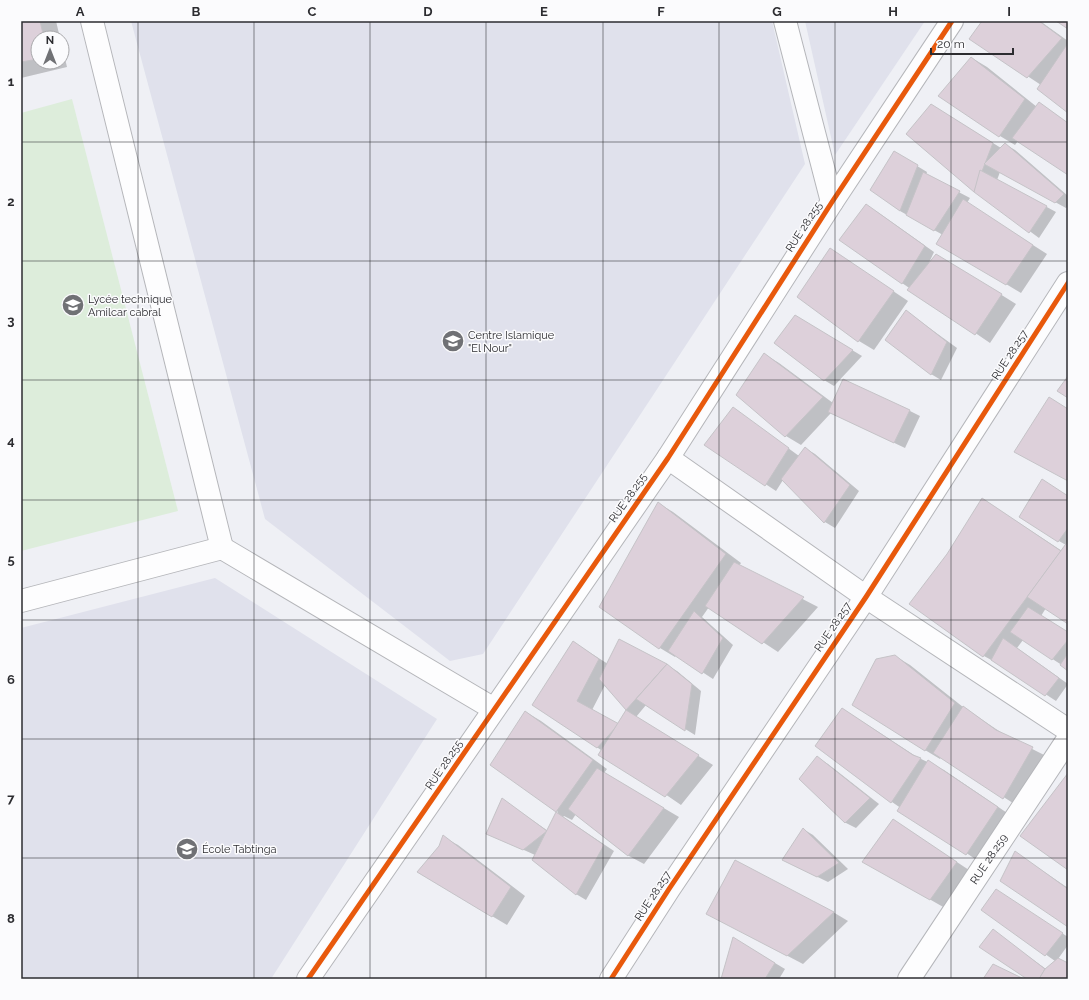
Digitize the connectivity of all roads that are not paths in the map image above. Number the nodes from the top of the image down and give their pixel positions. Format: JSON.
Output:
{"nodes":[{"id":1,"x":92,"y":21,"type":"edge"},
{"id":2,"x":785,"y":21,"type":"edge"},
{"id":3,"x":952,"y":21,"type":"edge"},
{"id":4,"x":832,"y":202,"type":"junction"},
{"id":5,"x":1068,"y":283,"type":"edge"},
{"id":6,"x":668,"y":458,"type":"junction"},
{"id":7,"x":222,"y":548,"type":"junction"},
{"id":8,"x":866,"y":597,"type":"junction"},
{"id":9,"x":21,"y":601,"type":"edge"},
{"id":10,"x":494,"y":709,"type":"junction"},
{"id":11,"x":1068,"y":730,"type":"edge"},
{"id":12,"x":1068,"y":739,"type":"edge"},
{"id":13,"x":308,"y":979,"type":"edge"},
{"id":14,"x":611,"y":979,"type":"edge"},
{"id":15,"x":909,"y":979,"type":"edge"}],
"edges":[{"from":1,"to":7,"type":"street"},
{"from":2,"to":4,"type":"street"},
{"from":3,"to":4,"type":"street","name":"RUE 28.255"},
{"from":4,"to":6,"type":"street","name":"RUE 28.255"},
{"from":5,"to":8,"type":"street","name":"RUE 28.257"},
{"from":6,"to":8,"type":"street"},
{"from":6,"to":10,"type":"street","name":"RUE 28.255"},
{"from":7,"to":9,"type":"street"},
{"from":7,"to":10,"type":"street"},
{"from":8,"to":11,"type":"street"},
{"from":8,"to":14,"type":"street","name":"RUE 28.257"},
{"from":10,"to":13,"type":"street","name":"RUE 28.255"},
{"from":12,"to":15,"type":"street","name":"RUE 28.259"}]}
